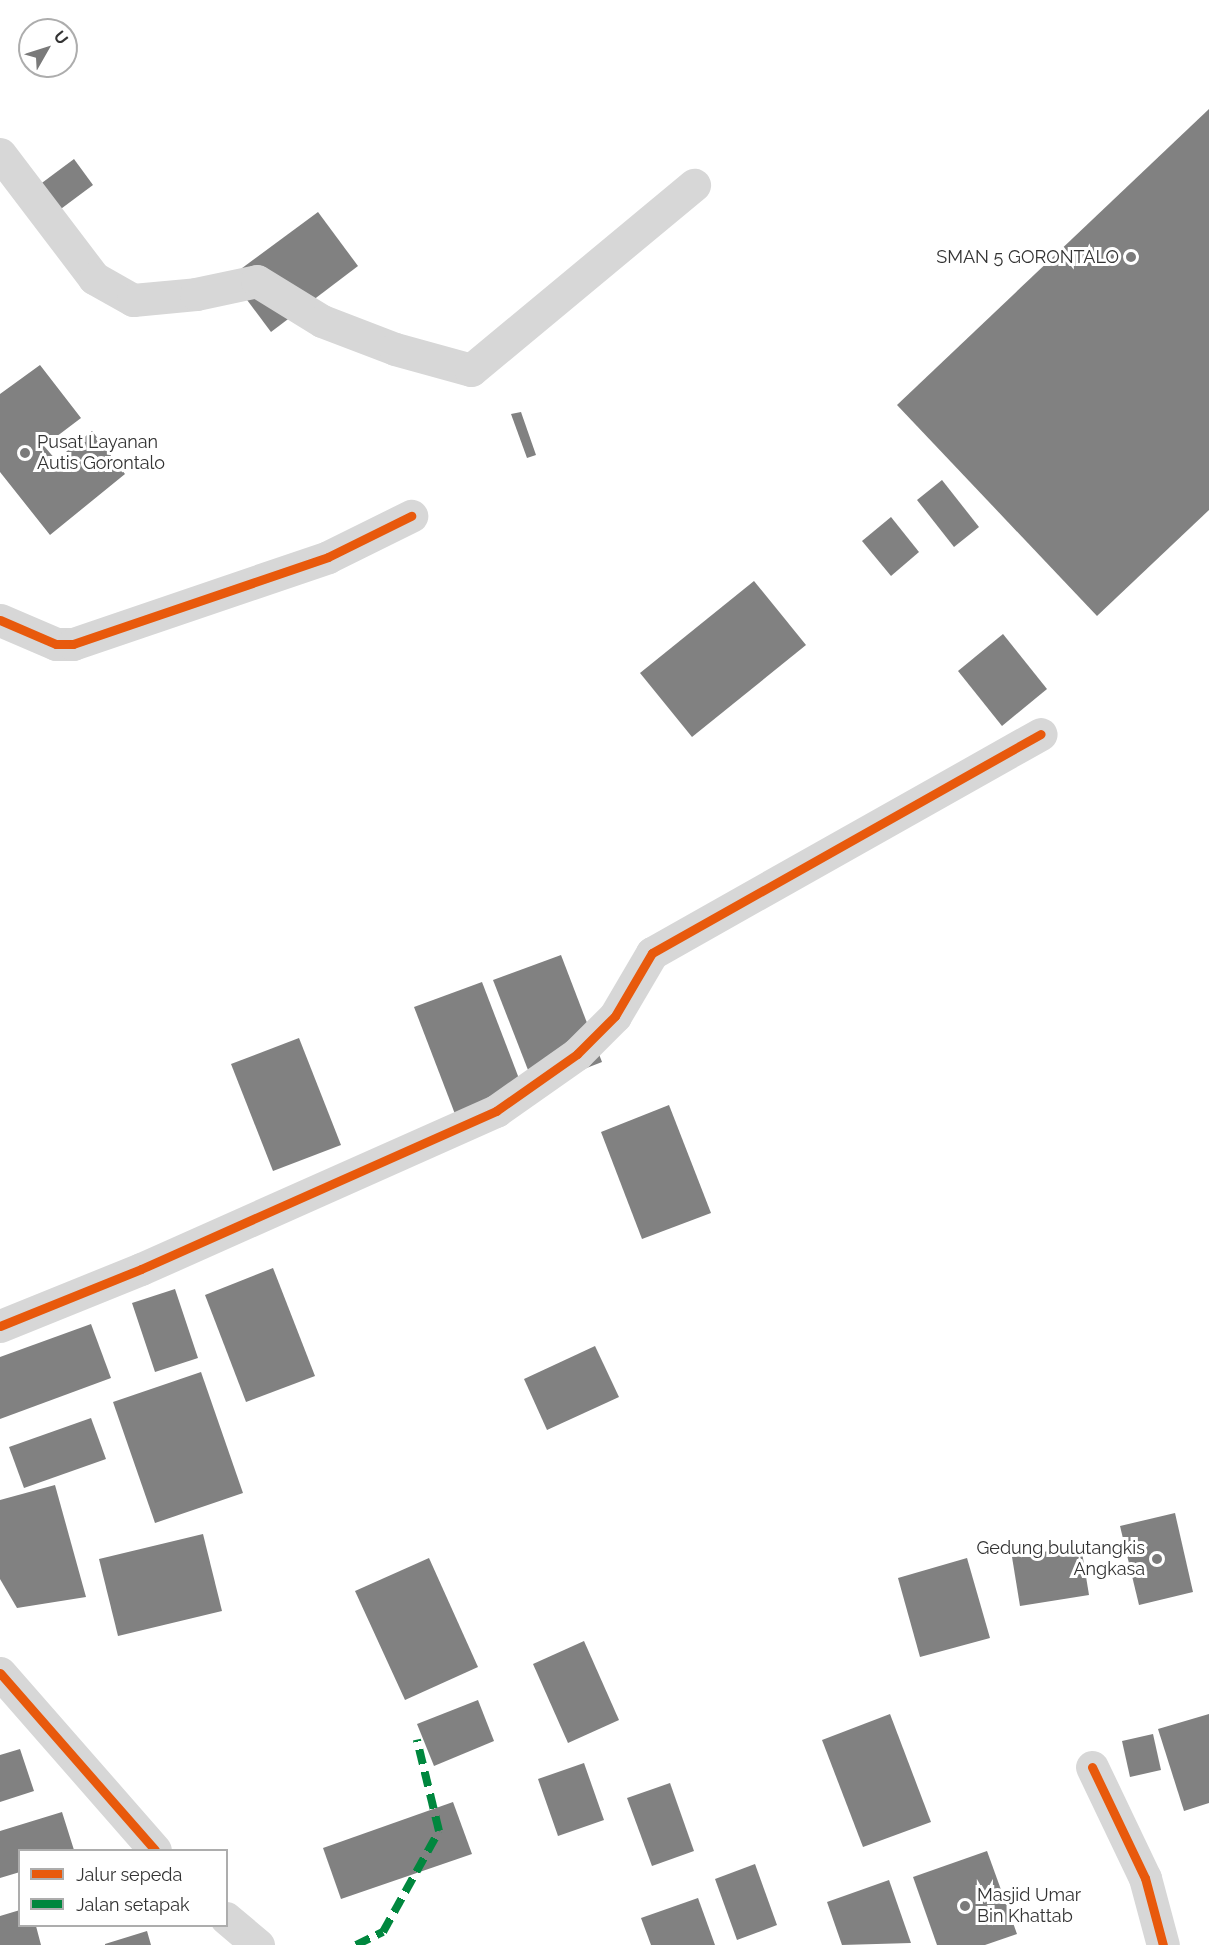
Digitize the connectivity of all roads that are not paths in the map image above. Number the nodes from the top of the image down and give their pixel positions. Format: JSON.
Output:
{"nodes":[{"id":1,"x":0,"y":154,"type":"edge"},
{"id":2,"x":694,"y":185,"type":"dead end"},
{"id":3,"x":411,"y":516,"type":"dead end"},
{"id":4,"x":0,"y":620,"type":"edge"},
{"id":5,"x":1040,"y":734,"type":"dead end"},
{"id":6,"x":0,"y":1326,"type":"edge"},
{"id":7,"x":0,"y":1673,"type":"edge"},
{"id":8,"x":1092,"y":1767,"type":"dead end"},
{"id":9,"x":152,"y":1849,"type":"edge"},
{"id":10,"x":228,"y":1920,"type":"edge"},
{"id":11,"x":258,"y":1945,"type":"edge"},
{"id":12,"x":1163,"y":1945,"type":"edge"}],
"edges":[{"from":1,"to":2,"type":"street"},
{"from":3,"to":4,"type":"street"},
{"from":5,"to":6,"type":"street"},
{"from":7,"to":9,"type":"street"},
{"from":8,"to":12,"type":"street"},
{"from":10,"to":11,"type":"street"}]}
